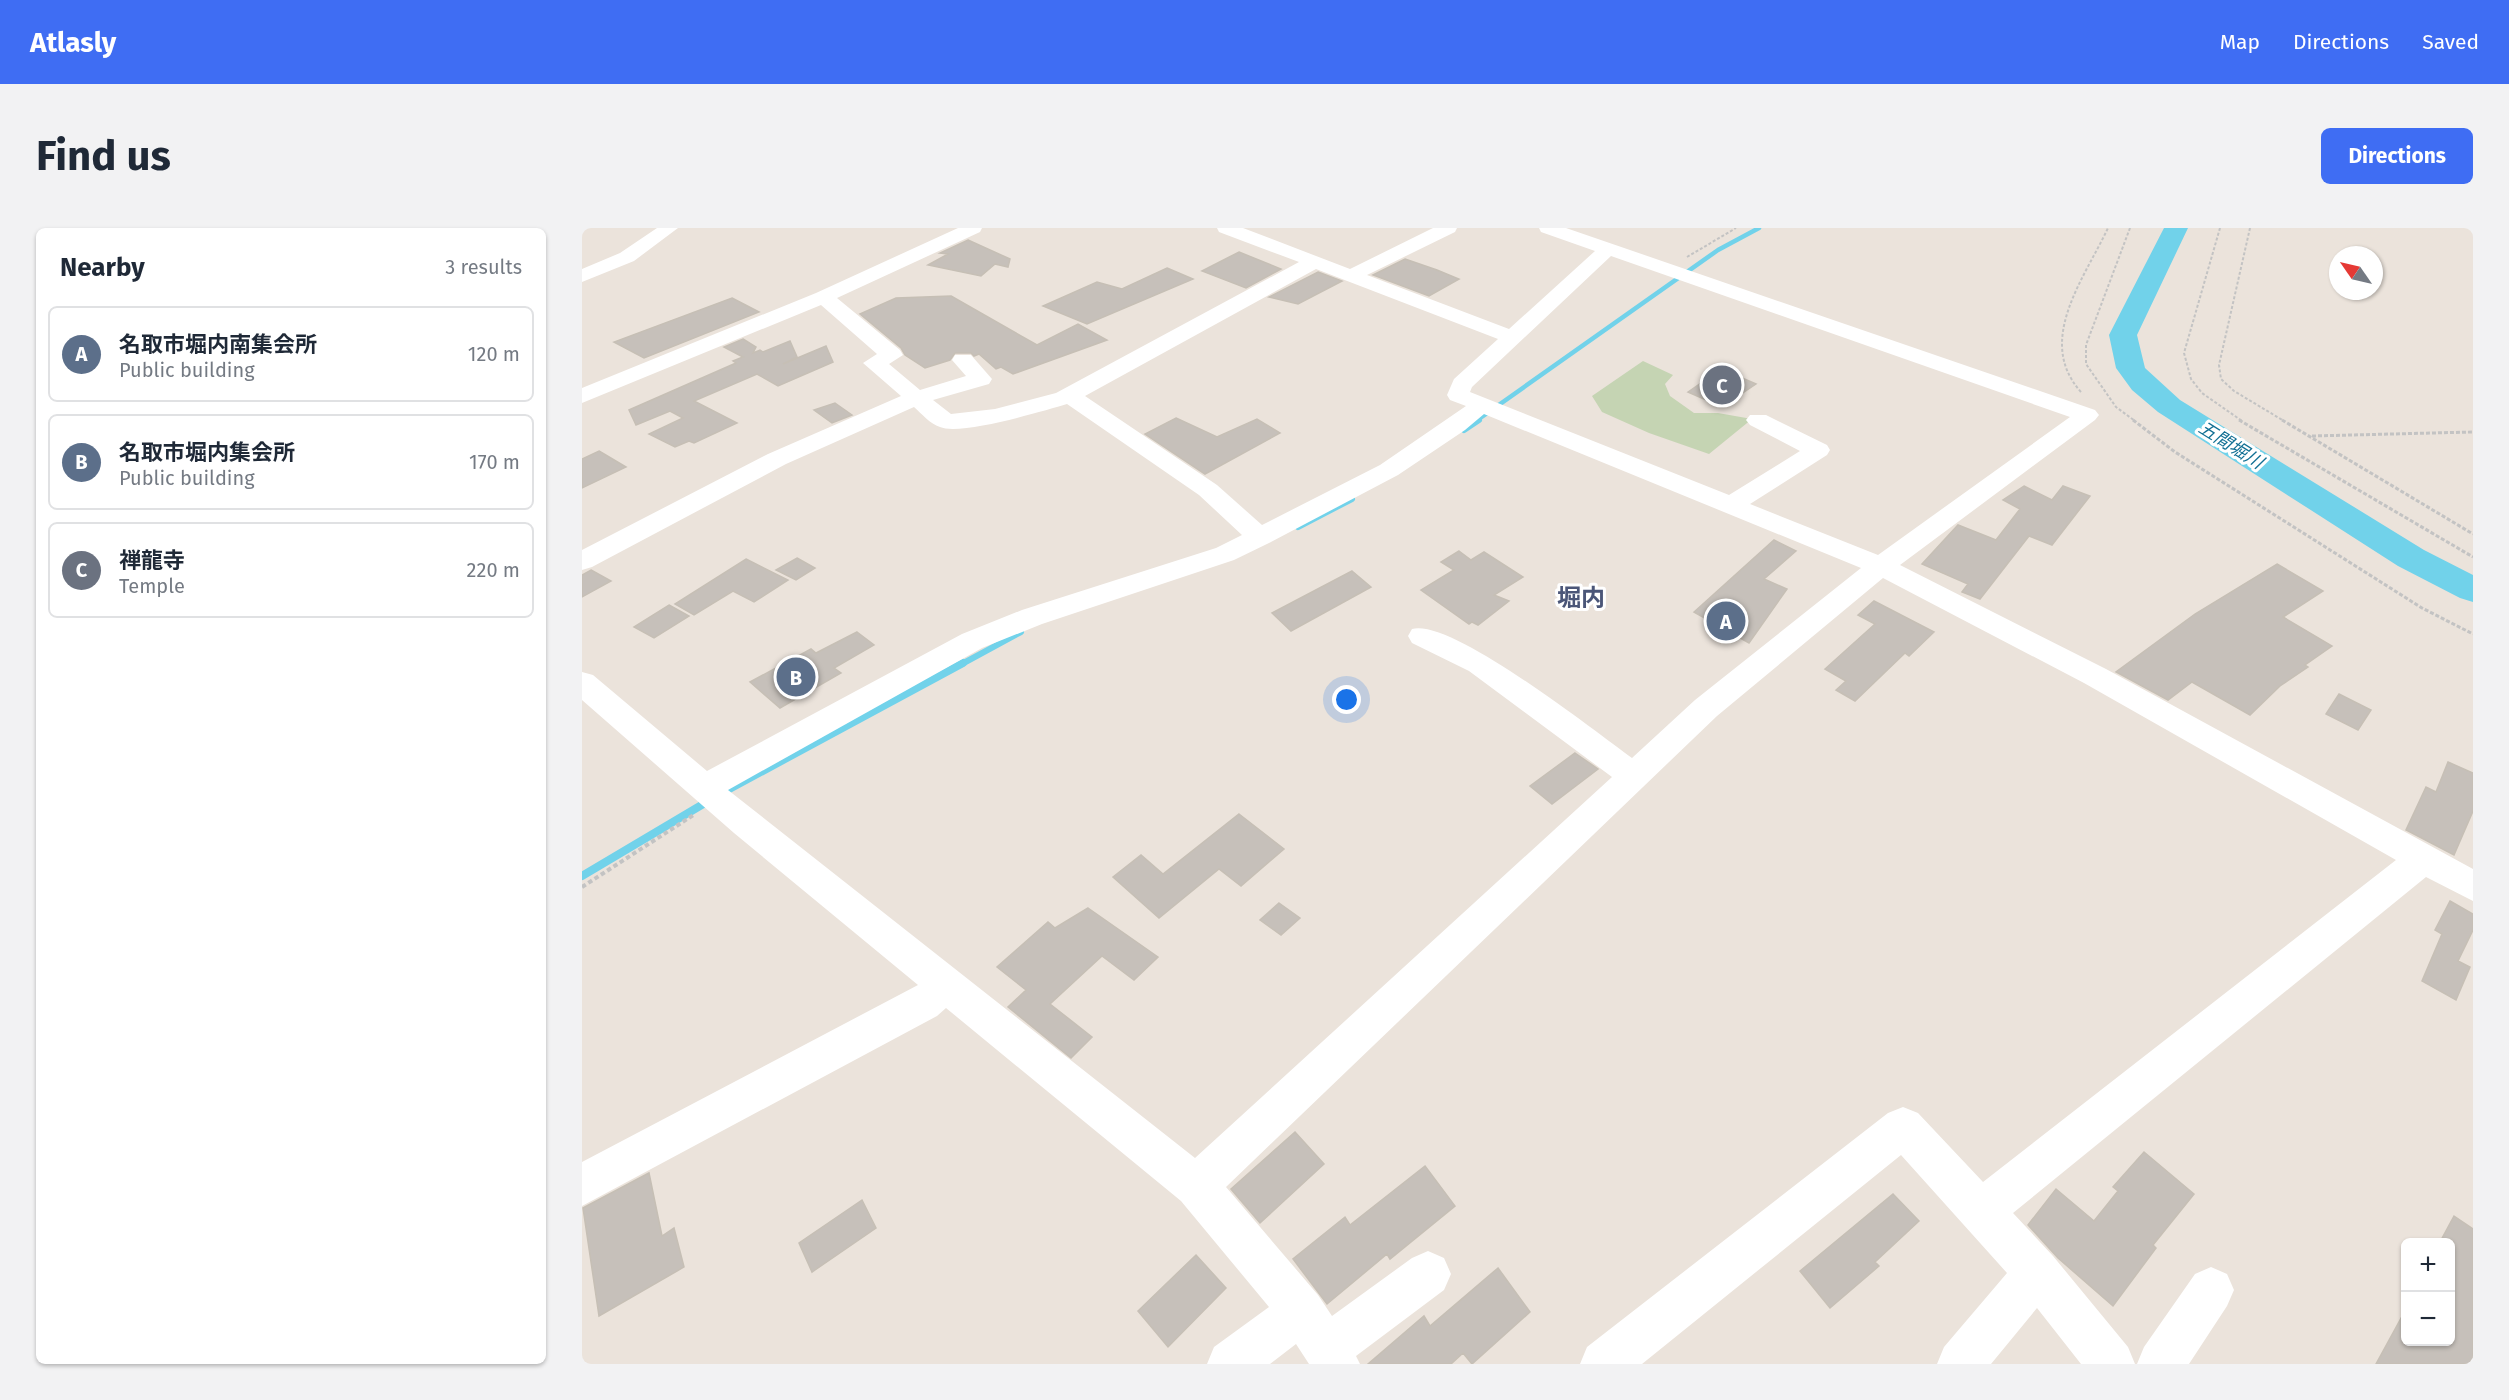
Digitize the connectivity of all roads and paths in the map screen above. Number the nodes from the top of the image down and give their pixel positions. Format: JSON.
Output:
{"nodes":[{"id":1,"x":669,"y":228,"type":"edge"},
{"id":2,"x":974,"y":228,"type":"edge"},
{"id":3,"x":1226,"y":228,"type":"edge"},
{"id":4,"x":1448,"y":228,"type":"edge"},
{"id":5,"x":1548,"y":228,"type":"edge"},
{"id":6,"x":1736,"y":228,"type":"edge"},
{"id":7,"x":2108,"y":228,"type":"edge"},
{"id":8,"x":2130,"y":228,"type":"edge"},
{"id":9,"x":2220,"y":228,"type":"edge"},
{"id":10,"x":2250,"y":228,"type":"edge"},
{"id":11,"x":1608,"y":249,"type":"junction"},
{"id":12,"x":1314,"y":262,"type":"junction"},
{"id":13,"x":1678,"y":272,"type":"junction"},
{"id":14,"x":582,"y":276,"type":"edge"},
{"id":15,"x":1350,"y":276,"type":"junction"},
{"id":16,"x":823,"y":297,"type":"junction"},
{"id":17,"x":1514,"y":338,"type":"junction"},
{"id":18,"x":963,"y":360,"type":"dead end"},
{"id":19,"x":981,"y":379,"type":"junction"},
{"id":20,"x":1070,"y":395,"type":"junction"},
{"id":21,"x":582,"y":396,"type":"edge"},
{"id":22,"x":916,"y":398,"type":"junction"},
{"id":23,"x":1489,"y":408,"type":"junction"},
{"id":24,"x":1024,"y":409,"type":"junction"},
{"id":25,"x":2087,"y":415,"type":"junction"},
{"id":26,"x":1758,"y":420,"type":"dead end"},
{"id":27,"x":2473,"y":432,"type":"edge"},
{"id":28,"x":2310,"y":436,"type":"junction"},
{"id":29,"x":1732,"y":504,"type":"junction"},
{"id":30,"x":2473,"y":534,"type":"edge"},
{"id":31,"x":1260,"y":537,"type":"junction"},
{"id":32,"x":2473,"y":557,"type":"edge"},
{"id":33,"x":582,"y":561,"type":"edge"},
{"id":34,"x":1881,"y":566,"type":"junction"},
{"id":35,"x":2473,"y":634,"type":"edge"},
{"id":36,"x":1422,"y":636,"type":"dead end"},
{"id":37,"x":582,"y":683,"type":"edge"},
{"id":38,"x":1633,"y":775,"type":"junction"},
{"id":39,"x":712,"y":795,"type":"junction"},
{"id":40,"x":2423,"y":859,"type":"junction"},
{"id":41,"x":2473,"y":886,"type":"edge"},
{"id":42,"x":582,"y":887,"type":"edge"},
{"id":43,"x":946,"y":986,"type":"junction"},
{"id":44,"x":582,"y":1185,"type":"edge"},
{"id":45,"x":1196,"y":1186,"type":"junction"},
{"id":46,"x":1981,"y":1211,"type":"junction"},
{"id":47,"x":2037,"y":1272,"type":"junction"},
{"id":48,"x":1428,"y":1274,"type":"dead end"},
{"id":49,"x":2211,"y":1290,"type":"dead end"},
{"id":50,"x":1302,"y":1311,"type":"junction"},
{"id":51,"x":1331,"y":1357,"type":"edge"},
{"id":52,"x":1231,"y":1364,"type":"edge"},
{"id":53,"x":1604,"y":1364,"type":"edge"},
{"id":54,"x":1961,"y":1364,"type":"edge"},
{"id":55,"x":2112,"y":1364,"type":"edge"},
{"id":56,"x":2161,"y":1364,"type":"edge"}],
"edges":[{"from":1,"to":14,"type":"street"},
{"from":2,"to":16,"type":"street"},
{"from":3,"to":12,"type":"street"},
{"from":4,"to":15,"type":"street"},
{"from":5,"to":11,"type":"street"},
{"from":6,"to":13,"type":"path"},
{"from":7,"to":25,"type":"path"},
{"from":8,"to":35,"type":"path"},
{"from":9,"to":32,"type":"path"},
{"from":10,"to":28,"type":"path"},
{"from":11,"to":13,"type":"street"},
{"from":11,"to":17,"type":"street"},
{"from":12,"to":15,"type":"street"},
{"from":12,"to":20,"type":"street"},
{"from":13,"to":25,"type":"street"},
{"from":15,"to":17,"type":"street"},
{"from":16,"to":21,"type":"street"},
{"from":16,"to":22,"type":"street"},
{"from":17,"to":23,"type":"street"},
{"from":18,"to":19,"type":"street"},
{"from":19,"to":22,"type":"street"},
{"from":19,"to":24,"type":"street"},
{"from":20,"to":24,"type":"street"},
{"from":20,"to":31,"type":"street"},
{"from":22,"to":24,"type":"street"},
{"from":22,"to":33,"type":"street"},
{"from":23,"to":29,"type":"street"},
{"from":23,"to":31,"type":"street"},
{"from":25,"to":34,"type":"street"},
{"from":26,"to":29,"type":"street"},
{"from":27,"to":28,"type":"path"},
{"from":28,"to":30,"type":"path"},
{"from":29,"to":34,"type":"street"},
{"from":31,"to":39,"type":"street"},
{"from":34,"to":38,"type":"street"},
{"from":34,"to":40,"type":"street"},
{"from":36,"to":38,"type":"street"},
{"from":37,"to":39,"type":"street"},
{"from":38,"to":45,"type":"street"},
{"from":39,"to":42,"type":"path"},
{"from":39,"to":43,"type":"street"},
{"from":40,"to":41,"type":"street"},
{"from":40,"to":46,"type":"street"},
{"from":43,"to":44,"type":"street"},
{"from":43,"to":45,"type":"street"},
{"from":45,"to":50,"type":"street"},
{"from":46,"to":47,"type":"street"},
{"from":46,"to":53,"type":"street"},
{"from":47,"to":54,"type":"street"},
{"from":47,"to":55,"type":"street"},
{"from":48,"to":51,"type":"street"},
{"from":49,"to":56,"type":"street"},
{"from":50,"to":51,"type":"street"},
{"from":50,"to":52,"type":"street"}]}
